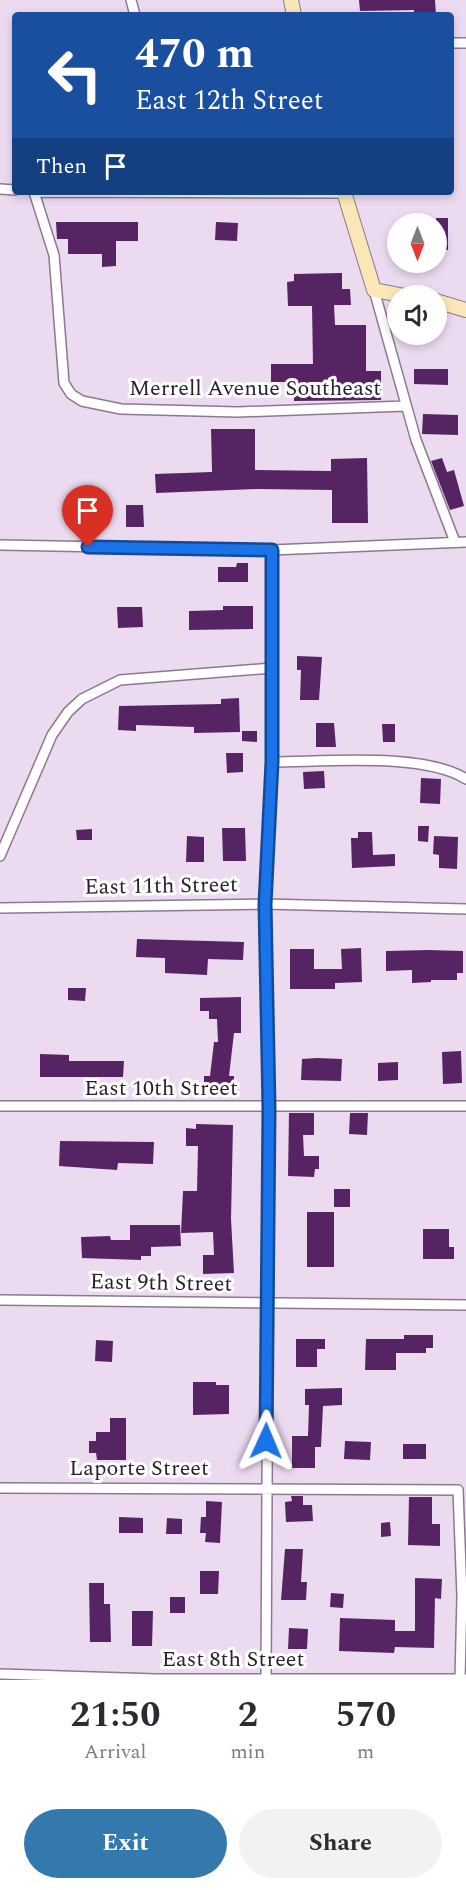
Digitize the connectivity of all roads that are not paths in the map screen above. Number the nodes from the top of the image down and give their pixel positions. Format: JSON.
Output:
{"nodes":[{"id":1,"x":35,"y":195,"type":"edge"},
{"id":2,"x":345,"y":195,"type":"edge"},
{"id":3,"x":374,"y":290,"type":"junction"},
{"id":4,"x":387,"y":293,"type":"edge"},
{"id":5,"x":447,"y":304,"type":"edge"},
{"id":6,"x":466,"y":310,"type":"edge"},
{"id":7,"x":406,"y":406,"type":"junction"},
{"id":8,"x":455,"y":542,"type":"junction"},
{"id":9,"x":466,"y":542,"type":"edge"},
{"id":10,"x":0,"y":545,"type":"edge"},
{"id":11,"x":272,"y":550,"type":"junction"},
{"id":12,"x":272,"y":668,"type":"junction"},
{"id":13,"x":272,"y":762,"type":"junction"},
{"id":14,"x":466,"y":780,"type":"edge"},
{"id":15,"x":0,"y":856,"type":"edge"},
{"id":16,"x":265,"y":904,"type":"junction"},
{"id":17,"x":0,"y":908,"type":"edge"},
{"id":18,"x":466,"y":909,"type":"edge"},
{"id":19,"x":0,"y":1106,"type":"edge"},
{"id":20,"x":466,"y":1106,"type":"edge"},
{"id":21,"x":269,"y":1108,"type":"junction"},
{"id":22,"x":0,"y":1300,"type":"edge"},
{"id":23,"x":267,"y":1303,"type":"junction"},
{"id":24,"x":466,"y":1305,"type":"edge"},
{"id":25,"x":265,"y":1487,"type":"junction"},
{"id":26,"x":0,"y":1488,"type":"edge"},
{"id":27,"x":0,"y":1674,"type":"edge"},
{"id":28,"x":156,"y":1679,"type":"edge"},
{"id":29,"x":266,"y":1679,"type":"edge"},
{"id":30,"x":460,"y":1679,"type":"edge"},
{"id":31,"x":466,"y":1679,"type":"edge"}],
"edges":[{"from":1,"to":7,"type":"street","name":"Merrell Avenue Southeast"},
{"from":2,"to":3,"type":"street"},
{"from":3,"to":4,"type":"street"},
{"from":3,"to":7,"type":"street"},
{"from":5,"to":6,"type":"street"},
{"from":7,"to":8,"type":"street"},
{"from":8,"to":9,"type":"street"},
{"from":8,"to":11,"type":"street"},
{"from":10,"to":11,"type":"street"},
{"from":11,"to":12,"type":"street"},
{"from":12,"to":13,"type":"street"},
{"from":12,"to":15,"type":"street"},
{"from":13,"to":14,"type":"street"},
{"from":13,"to":16,"type":"street"},
{"from":16,"to":17,"type":"street","name":"East 11th Street"},
{"from":16,"to":18,"type":"street","name":"East 11th Street"},
{"from":16,"to":21,"type":"street"},
{"from":19,"to":21,"type":"street","name":"East 10th Street"},
{"from":20,"to":21,"type":"street","name":"East 10th Street"},
{"from":21,"to":23,"type":"street"},
{"from":22,"to":23,"type":"street","name":"East 9th Street"},
{"from":23,"to":24,"type":"street","name":"East 9th Street"},
{"from":23,"to":25,"type":"street"},
{"from":25,"to":26,"type":"street","name":"Laporte Street"},
{"from":25,"to":29,"type":"street"},
{"from":25,"to":30,"type":"street","name":"Laporte Street"},
{"from":27,"to":28,"type":"street","name":"East 8th Street"},
{"from":28,"to":29,"type":"street","name":"East 8th Street"},
{"from":29,"to":30,"type":"street","name":"East 8th Street"},
{"from":30,"to":31,"type":"street","name":"East 8th Street"}]}
